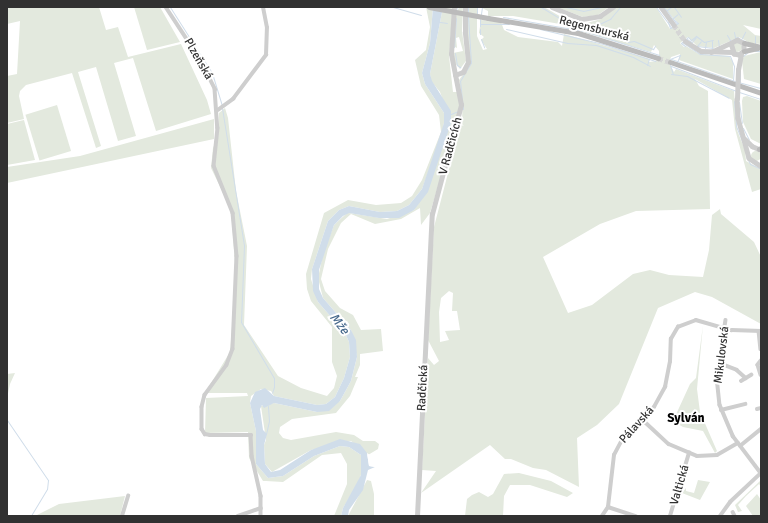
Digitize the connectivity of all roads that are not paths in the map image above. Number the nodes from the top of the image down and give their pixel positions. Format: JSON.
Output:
{"nodes":[{"id":1,"x":166,"y":7,"type":"edge"},
{"id":2,"x":263,"y":7,"type":"edge"},
{"id":3,"x":429,"y":7,"type":"edge"},
{"id":4,"x":454,"y":7,"type":"edge"},
{"id":5,"x":465,"y":7,"type":"edge"},
{"id":6,"x":552,"y":7,"type":"edge"},
{"id":7,"x":613,"y":7,"type":"edge"},
{"id":8,"x":661,"y":7,"type":"edge"},
{"id":9,"x":674,"y":25,"type":"tunnel mouth"},
{"id":10,"x":685,"y":40,"type":"tunnel mouth"},
{"id":11,"x":744,"y":43,"type":"junction"},
{"id":12,"x":731,"y":44,"type":"junction"},
{"id":13,"x":761,"y":48,"type":"edge"},
{"id":14,"x":711,"y":52,"type":"junction"},
{"id":15,"x":733,"y":53,"type":"junction"},
{"id":16,"x":743,"y":53,"type":"junction"},
{"id":17,"x":658,"y":58,"type":"tunnel mouth"},
{"id":18,"x":670,"y":62,"type":"tunnel mouth"},
{"id":19,"x":738,"y":68,"type":"junction"},
{"id":20,"x":455,"y":75,"type":"junction"},
{"id":21,"x":750,"y":90,"type":"junction"},
{"id":22,"x":761,"y":92,"type":"edge"},
{"id":23,"x":761,"y":96,"type":"edge"},
{"id":24,"x":221,"y":108,"type":"junction"},
{"id":25,"x":743,"y":136,"type":"junction"},
{"id":26,"x":759,"y":149,"type":"edge"},
{"id":27,"x":749,"y":154,"type":"junction"},
{"id":28,"x":759,"y":164,"type":"edge"},
{"id":29,"x":429,"y":260,"type":"joint"},
{"id":30,"x":726,"y":320,"type":"dead end"},
{"id":31,"x":724,"y":329,"type":"junction"},
{"id":32,"x":760,"y":331,"type":"edge"},
{"id":33,"x":761,"y":350,"type":"edge"},
{"id":34,"x":761,"y":361,"type":"edge"},
{"id":35,"x":719,"y":363,"type":"junction"},
{"id":36,"x":751,"y":375,"type":"dead end"},
{"id":37,"x":761,"y":375,"type":"edge"},
{"id":38,"x":746,"y":378,"type":"junction"},
{"id":39,"x":741,"y":381,"type":"dead end"},
{"id":40,"x":745,"y":404,"type":"dead end"},
{"id":41,"x":721,"y":410,"type":"junction"},
{"id":42,"x":643,"y":420,"type":"junction"},
{"id":43,"x":761,"y":429,"type":"edge"},
{"id":44,"x":739,"y":445,"type":"junction"},
{"id":45,"x":689,"y":453,"type":"junction"},
{"id":46,"x":761,"y":473,"type":"edge"},
{"id":47,"x":128,"y":496,"type":"dead end"},
{"id":48,"x":608,"y":507,"type":"junction"},
{"id":49,"x":261,"y":508,"type":"junction"},
{"id":50,"x":122,"y":516,"type":"edge"},
{"id":51,"x":238,"y":516,"type":"edge"},
{"id":52,"x":261,"y":516,"type":"edge"},
{"id":53,"x":417,"y":516,"type":"edge"},
{"id":54,"x":602,"y":516,"type":"edge"},
{"id":55,"x":636,"y":516,"type":"edge"},
{"id":56,"x":670,"y":516,"type":"edge"},
{"id":57,"x":720,"y":516,"type":"edge"}],
"edges":[{"from":1,"to":24,"type":"street","name":"Plzeňská"},
{"from":2,"to":24,"type":"street"},
{"from":3,"to":17,"type":"main road","name":"Regensburská","bridge":true},
{"from":4,"to":20,"type":"street","name":"V Radčicích"},
{"from":5,"to":20,"type":"street"},
{"from":6,"to":7,"type":"street"},
{"from":8,"to":9,"type":"street"},
{"from":10,"to":14,"type":"street"},
{"from":11,"to":12,"type":"street"},
{"from":11,"to":13,"type":"main road"},
{"from":11,"to":16,"type":"street"},
{"from":12,"to":14,"type":"street"},
{"from":12,"to":15,"type":"street"},
{"from":13,"to":16,"type":"main road"},
{"from":14,"to":15,"type":"street"},
{"from":15,"to":16,"type":"street"},
{"from":15,"to":19,"type":"street"},
{"from":16,"to":19,"type":"street"},
{"from":18,"to":21,"type":"main road"},
{"from":19,"to":25,"type":"street","bridge":true},
{"from":20,"to":29,"type":"street","name":"V Radčicích"},
{"from":21,"to":22,"type":"main road"},
{"from":21,"to":23,"type":"main road"},
{"from":24,"to":49,"type":"street","name":"Plzeňská"},
{"from":25,"to":26,"type":"street"},
{"from":25,"to":27,"type":"street"},
{"from":26,"to":27,"type":"street"},
{"from":27,"to":28,"type":"street"},
{"from":29,"to":53,"type":"street","name":"Radčická"},
{"from":30,"to":31,"type":"street","name":"Mikulovská"},
{"from":31,"to":32,"type":"street","name":"Pálavská"},
{"from":31,"to":35,"type":"street","name":"Mikulovská"},
{"from":31,"to":42,"type":"street","name":"Pálavská"},
{"from":32,"to":33,"type":"street"},
{"from":34,"to":37,"type":"street"},
{"from":35,"to":38,"type":"street"},
{"from":35,"to":41,"type":"street","name":"Mikulovská"},
{"from":36,"to":38,"type":"street"},
{"from":38,"to":39,"type":"street"},
{"from":40,"to":41,"type":"street"},
{"from":41,"to":44,"type":"street","name":"Mikulovská"},
{"from":42,"to":45,"type":"street"},
{"from":42,"to":48,"type":"street","name":"Pálavská"},
{"from":43,"to":44,"type":"street"},
{"from":44,"to":45,"type":"street"},
{"from":44,"to":46,"type":"street","name":"Mikulovská"},
{"from":45,"to":56,"type":"street","name":"Valtická"},
{"from":46,"to":57,"type":"street"},
{"from":47,"to":50,"type":"street"},
{"from":48,"to":54,"type":"street","name":"Pálavská"},
{"from":48,"to":55,"type":"street"},
{"from":49,"to":51,"type":"street"},
{"from":49,"to":52,"type":"street"}]}
